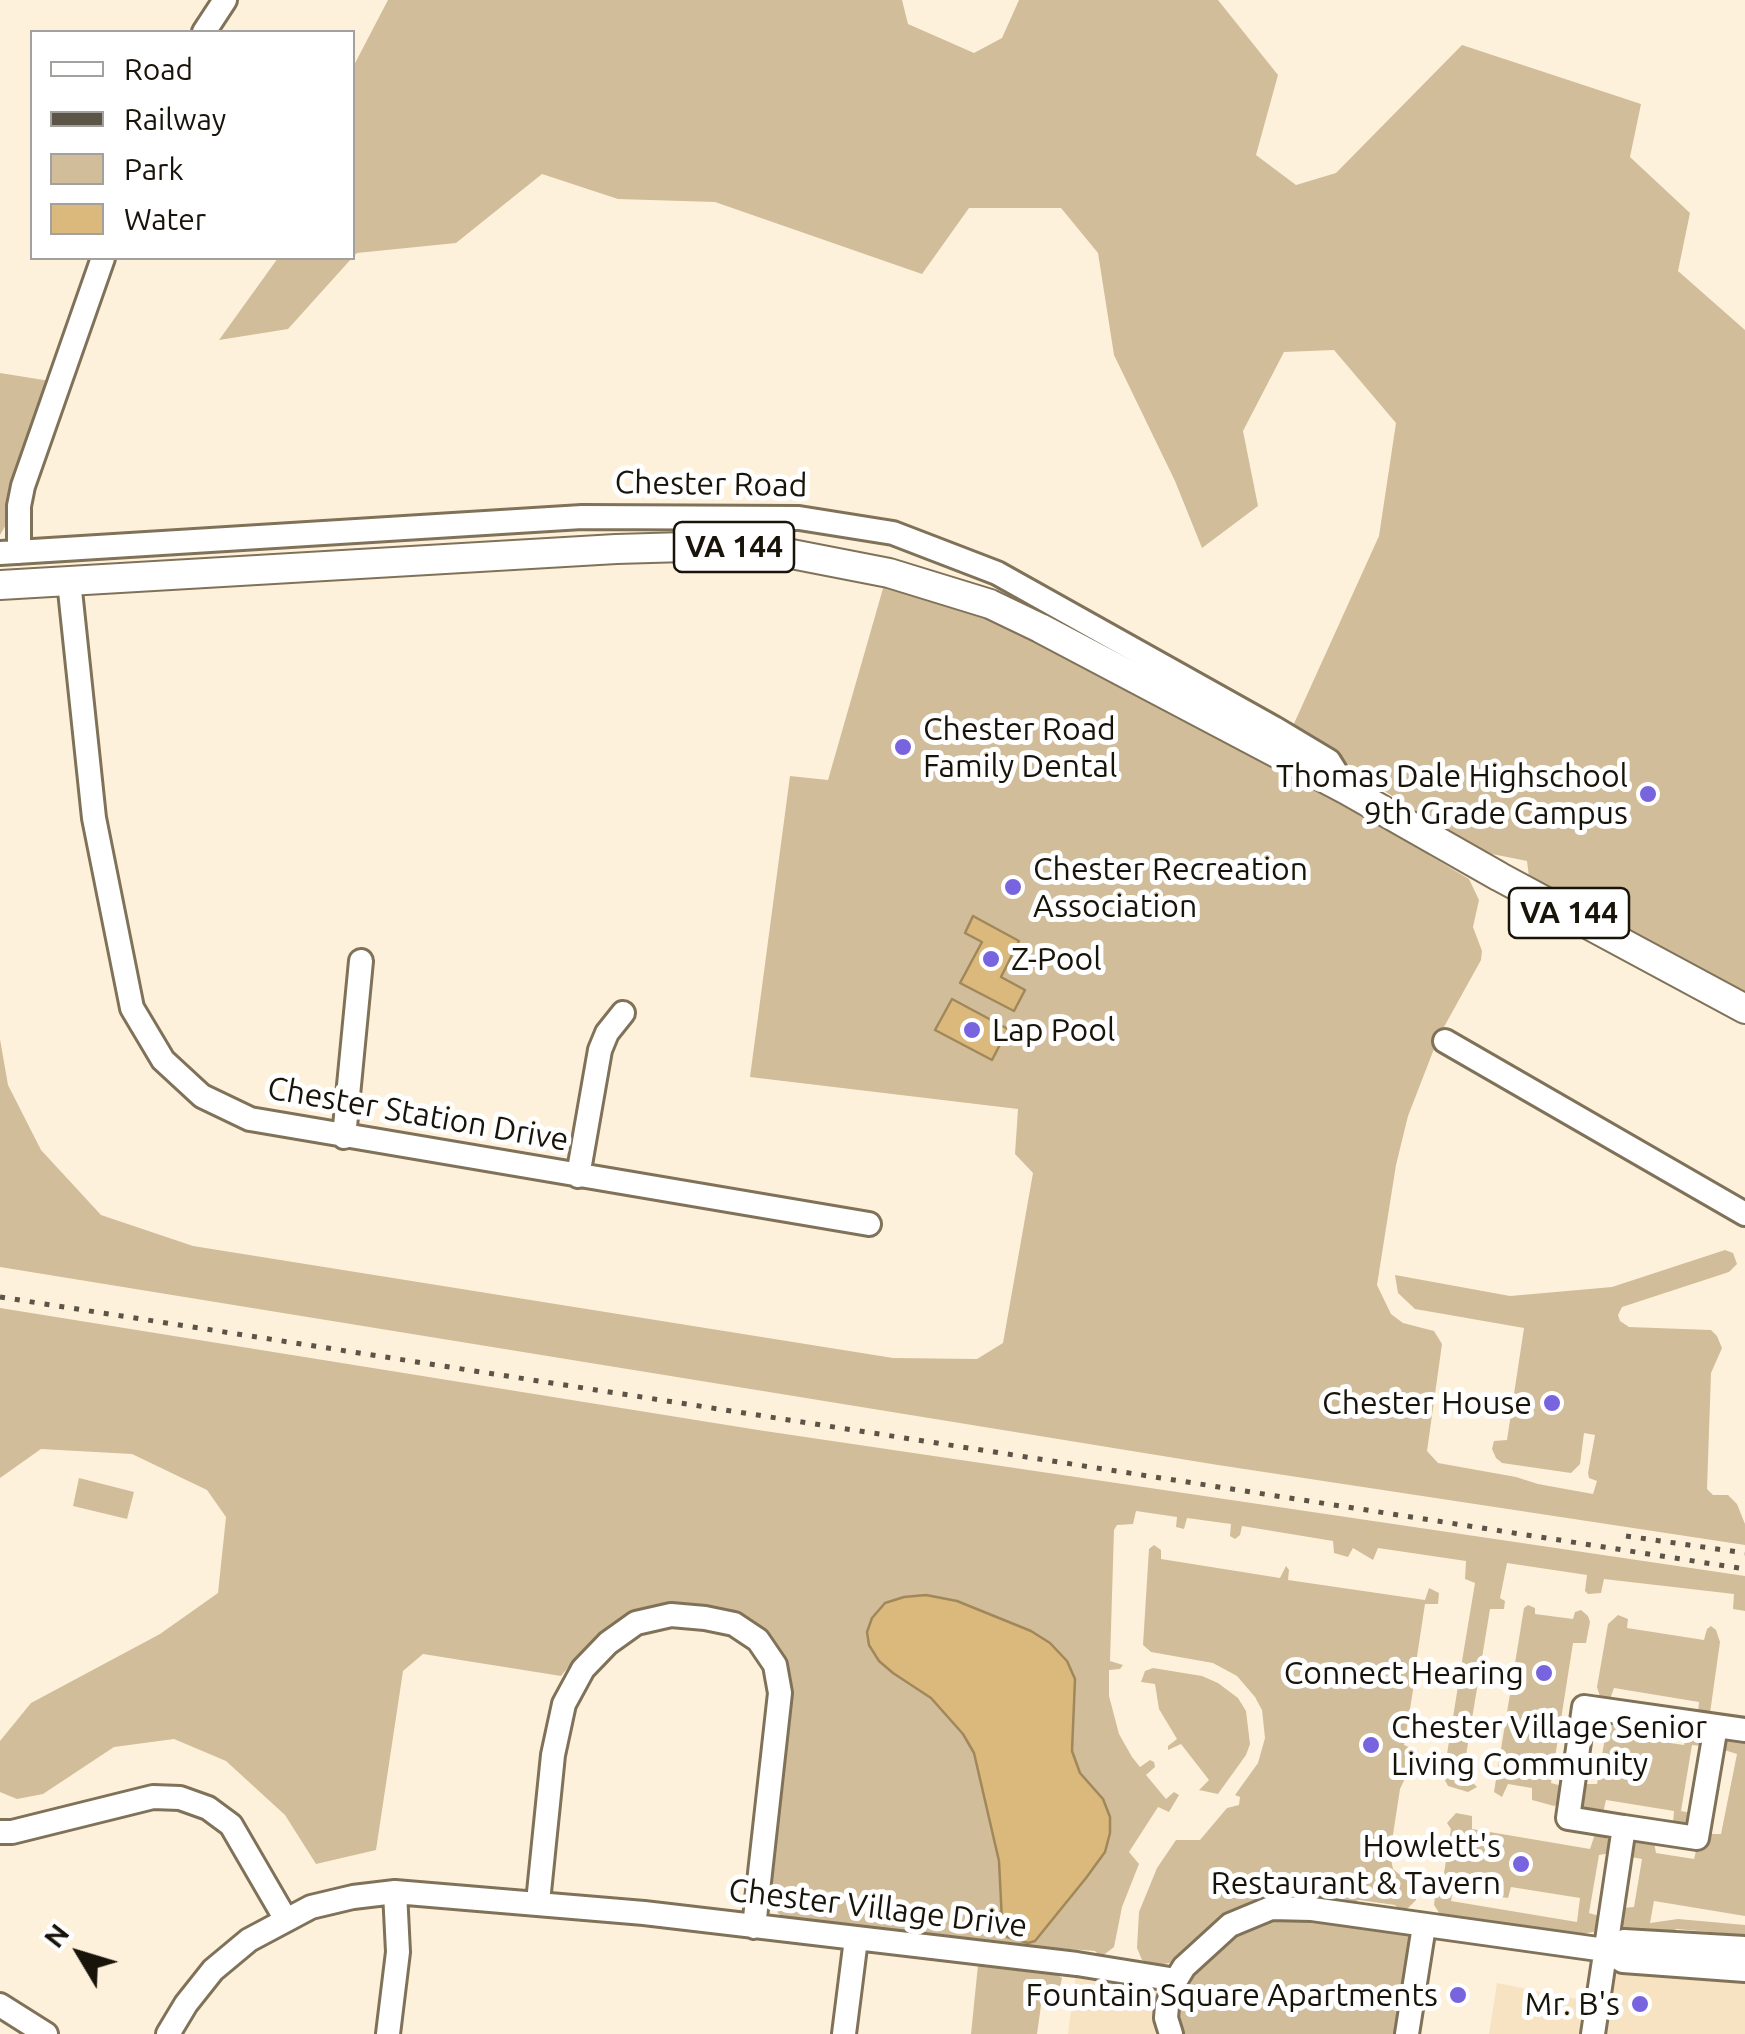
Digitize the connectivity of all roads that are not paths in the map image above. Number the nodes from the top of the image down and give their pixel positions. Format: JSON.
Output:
{"nodes":[{"id":1,"x":225,"y":0,"type":"edge"},
{"id":2,"x":205,"y":30,"type":"edge"},
{"id":3,"x":102,"y":260,"type":"edge"},
{"id":4,"x":10,"y":552,"type":"edge"},
{"id":5,"x":998,"y":573,"type":"junction"},
{"id":6,"x":69,"y":581,"type":"junction"},
{"id":7,"x":0,"y":585,"type":"edge"},
{"id":8,"x":990,"y":604,"type":"junction"},
{"id":9,"x":1347,"y":790,"type":"junction"},
{"id":10,"x":361,"y":961,"type":"dead end"},
{"id":11,"x":1745,"y":1008,"type":"edge"},
{"id":12,"x":623,"y":1013,"type":"dead end"},
{"id":13,"x":1445,"y":1041,"type":"dead end"},
{"id":14,"x":344,"y":1137,"type":"junction"},
{"id":15,"x":578,"y":1176,"type":"junction"},
{"id":16,"x":1745,"y":1214,"type":"edge"},
{"id":17,"x":869,"y":1224,"type":"dead end"},
{"id":18,"x":1716,"y":1726,"type":"junction"},
{"id":19,"x":1745,"y":1730,"type":"edge"},
{"id":20,"x":1624,"y":1828,"type":"junction"},
{"id":21,"x":0,"y":1832,"type":"edge"},
{"id":22,"x":396,"y":1892,"type":"junction"},
{"id":23,"x":538,"y":1902,"type":"junction"},
{"id":24,"x":285,"y":1918,"type":"junction"},
{"id":25,"x":1424,"y":1926,"type":"junction"},
{"id":26,"x":754,"y":1927,"type":"junction"},
{"id":27,"x":856,"y":1939,"type":"junction"},
{"id":28,"x":1745,"y":1948,"type":"edge"},
{"id":29,"x":1605,"y":1950,"type":"junction"},
{"id":30,"x":1745,"y":1970,"type":"edge"},
{"id":31,"x":1176,"y":1980,"type":"junction"},
{"id":32,"x":0,"y":2005,"type":"edge"},
{"id":33,"x":1167,"y":2006,"type":"junction"},
{"id":34,"x":1407,"y":2031,"type":"edge"},
{"id":35,"x":46,"y":2034,"type":"edge"},
{"id":36,"x":168,"y":2034,"type":"edge"},
{"id":37,"x":388,"y":2034,"type":"edge"},
{"id":38,"x":844,"y":2034,"type":"edge"},
{"id":39,"x":1156,"y":2034,"type":"edge"},
{"id":40,"x":1172,"y":2034,"type":"edge"},
{"id":41,"x":1593,"y":2034,"type":"edge"}],
"edges":[{"from":1,"to":2,"type":"street"},
{"from":3,"to":4,"type":"street"},
{"from":4,"to":5,"type":"street","name":"Chester Road","number":"VA 144"},
{"from":5,"to":8,"type":"street"},
{"from":5,"to":9,"type":"street","name":"Chester Road","number":"VA 144"},
{"from":6,"to":7,"type":"main road","name":"Chester Road","number":"VA 144"},
{"from":6,"to":8,"type":"main road","name":"Chester Road","number":"VA 144"},
{"from":6,"to":14,"type":"street","name":"Chester Station Drive"},
{"from":8,"to":9,"type":"main road","name":"Chester Road","number":"VA 144"},
{"from":9,"to":11,"type":"main road","name":"Chester Road","number":"VA 144"},
{"from":10,"to":14,"type":"street"},
{"from":12,"to":15,"type":"street"},
{"from":13,"to":16,"type":"street"},
{"from":14,"to":15,"type":"street","name":"Chester Station Drive"},
{"from":15,"to":17,"type":"street","name":"Chester Station Drive"},
{"from":18,"to":19,"type":"street"},
{"from":18,"to":20,"type":"street"},
{"from":18,"to":20,"type":"street"},
{"from":20,"to":29,"type":"street"},
{"from":21,"to":24,"type":"street"},
{"from":22,"to":23,"type":"street","name":"Chester Village Drive"},
{"from":22,"to":24,"type":"street","name":"Chester Village Drive"},
{"from":22,"to":37,"type":"street"},
{"from":23,"to":26,"type":"street","name":"Chester Village Drive"},
{"from":23,"to":26,"type":"street"},
{"from":24,"to":36,"type":"street","name":"Chester Village Drive"},
{"from":25,"to":29,"type":"street"},
{"from":25,"to":31,"type":"street"},
{"from":25,"to":34,"type":"street"},
{"from":26,"to":27,"type":"street","name":"Chester Village Drive"},
{"from":27,"to":31,"type":"street","name":"Chester Village Drive"},
{"from":27,"to":38,"type":"street"},
{"from":28,"to":29,"type":"street"},
{"from":29,"to":30,"type":"street"},
{"from":29,"to":41,"type":"street"},
{"from":31,"to":33,"type":"street"},
{"from":32,"to":35,"type":"street"},
{"from":33,"to":39,"type":"street"},
{"from":33,"to":40,"type":"street"}]}
